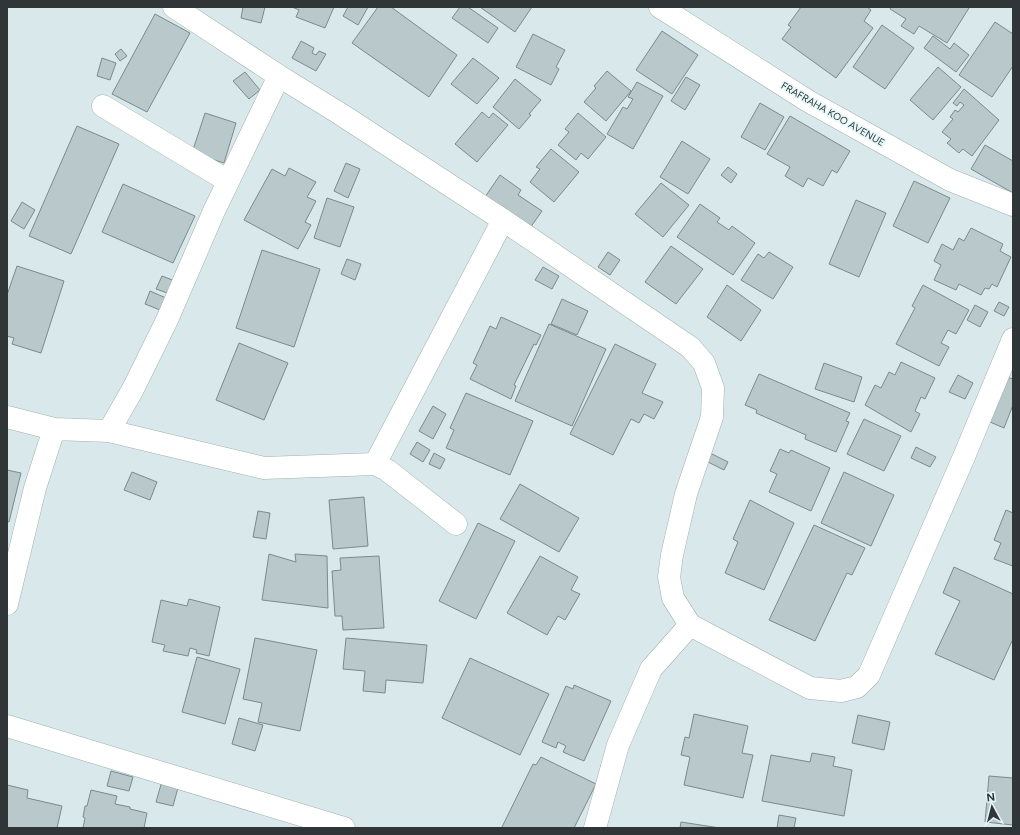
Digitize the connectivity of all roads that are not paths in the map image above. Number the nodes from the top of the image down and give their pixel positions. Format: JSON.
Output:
{"nodes":[{"id":1,"x":174,"y":7,"type":"edge"},
{"id":2,"x":660,"y":7,"type":"edge"},
{"id":3,"x":279,"y":76,"type":"junction"},
{"id":4,"x":103,"y":106,"type":"dead end"},
{"id":5,"x":228,"y":181,"type":"junction"},
{"id":6,"x":1013,"y":205,"type":"edge"},
{"id":7,"x":503,"y":220,"type":"junction"},
{"id":8,"x":1013,"y":339,"type":"edge"},
{"id":9,"x":7,"y":417,"type":"edge"},
{"id":10,"x":54,"y":429,"type":"junction"},
{"id":11,"x":109,"y":431,"type":"junction"},
{"id":12,"x":375,"y":464,"type":"junction"},
{"id":13,"x":456,"y":524,"type":"dead end"},
{"id":14,"x":7,"y":604,"type":"edge"},
{"id":15,"x":690,"y":625,"type":"junction"},
{"id":16,"x":7,"y":726,"type":"edge"},
{"id":17,"x":344,"y":828,"type":"edge"},
{"id":18,"x":595,"y":828,"type":"edge"}],
"edges":[{"from":1,"to":3,"type":"street"},
{"from":2,"to":6,"type":"street","name":"FRAFRAHA KOO AVENUE"},
{"from":3,"to":5,"type":"street"},
{"from":3,"to":7,"type":"street"},
{"from":4,"to":5,"type":"street"},
{"from":5,"to":11,"type":"street"},
{"from":7,"to":12,"type":"street"},
{"from":7,"to":15,"type":"street"},
{"from":8,"to":15,"type":"street"},
{"from":9,"to":10,"type":"street"},
{"from":10,"to":11,"type":"street"},
{"from":10,"to":14,"type":"street"},
{"from":11,"to":12,"type":"street"},
{"from":12,"to":13,"type":"street"},
{"from":15,"to":18,"type":"street"},
{"from":16,"to":17,"type":"street"}]}
